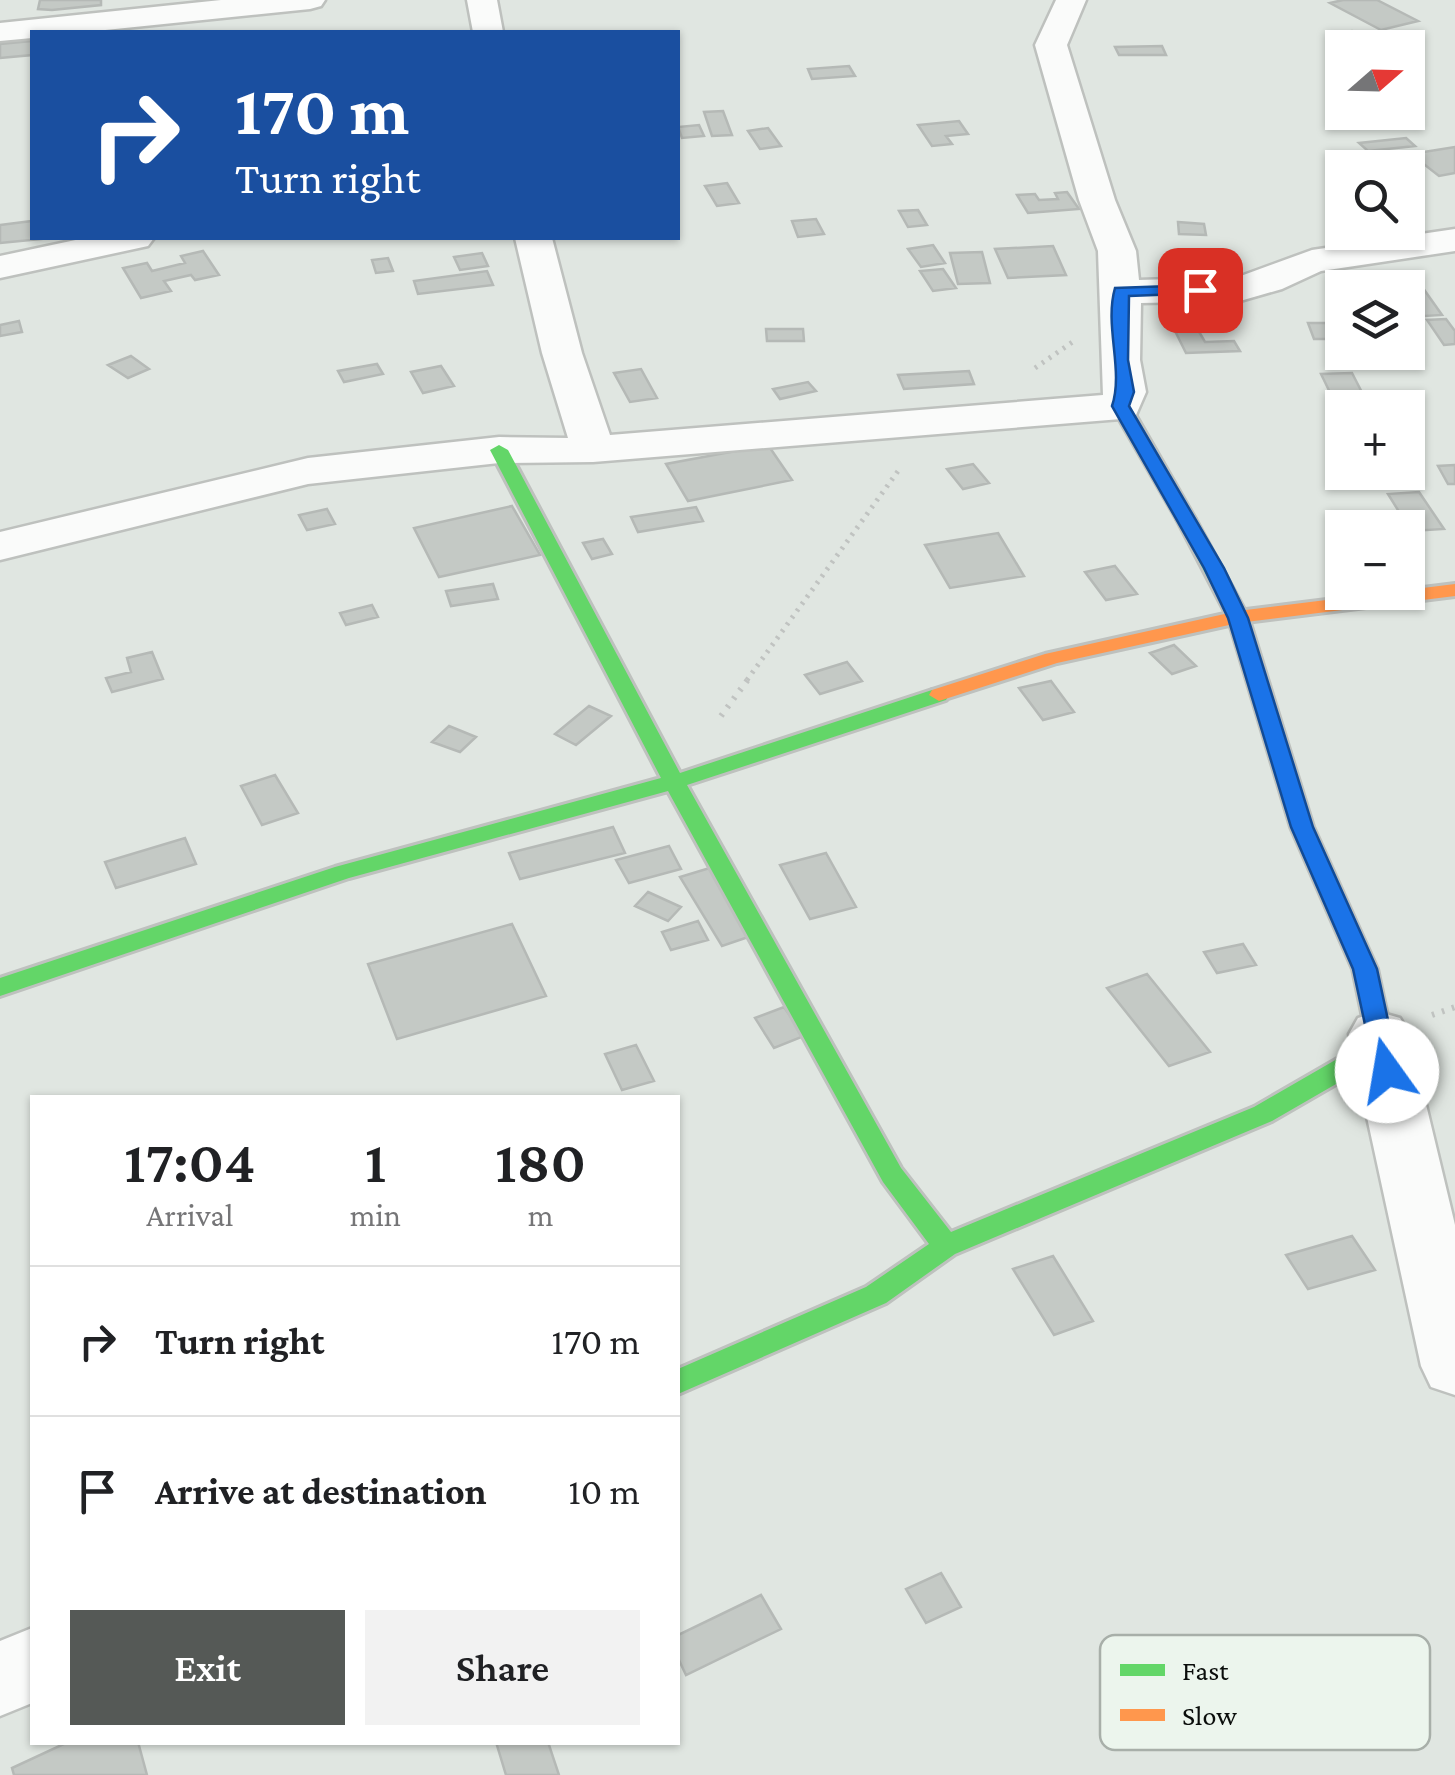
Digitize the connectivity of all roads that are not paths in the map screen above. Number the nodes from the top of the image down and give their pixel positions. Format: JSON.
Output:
{"nodes":[{"id":1,"x":310,"y":0,"type":"edge"},
{"id":2,"x":482,"y":0,"type":"edge"},
{"id":3,"x":1072,"y":0,"type":"edge"},
{"id":4,"x":488,"y":30,"type":"edge"},
{"id":5,"x":0,"y":32,"type":"edge"},
{"id":6,"x":126,"y":240,"type":"edge"},
{"id":7,"x":534,"y":240,"type":"edge"},
{"id":8,"x":1455,"y":240,"type":"edge"},
{"id":9,"x":0,"y":267,"type":"edge"},
{"id":10,"x":1122,"y":299,"type":"junction"},
{"id":11,"x":1121,"y":406,"type":"junction"},
{"id":12,"x":592,"y":449,"type":"junction"},
{"id":13,"x":499,"y":450,"type":"junction"},
{"id":14,"x":0,"y":546,"type":"edge"},
{"id":15,"x":1455,"y":590,"type":"edge"},
{"id":16,"x":1238,"y":618,"type":"junction"},
{"id":17,"x":674,"y":782,"type":"junction"},
{"id":18,"x":0,"y":987,"type":"edge"},
{"id":19,"x":1378,"y":1034,"type":"junction"},
{"id":20,"x":946,"y":1246,"type":"junction"},
{"id":21,"x":1455,"y":1366,"type":"edge"},
{"id":22,"x":680,"y":1381,"type":"edge"},
{"id":23,"x":30,"y":1665,"type":"edge"},
{"id":24,"x":0,"y":1679,"type":"edge"}],
"edges":[{"from":1,"to":5,"type":"street"},
{"from":2,"to":4,"type":"street"},
{"from":3,"to":10,"type":"street"},
{"from":6,"to":9,"type":"street"},
{"from":7,"to":12,"type":"street"},
{"from":8,"to":10,"type":"street"},
{"from":10,"to":11,"type":"street"},
{"from":11,"to":12,"type":"street"},
{"from":11,"to":16,"type":"street"},
{"from":12,"to":13,"type":"street"},
{"from":13,"to":14,"type":"street"},
{"from":13,"to":17,"type":"street"},
{"from":15,"to":16,"type":"street"},
{"from":16,"to":17,"type":"street"},
{"from":16,"to":19,"type":"street"},
{"from":17,"to":18,"type":"street"},
{"from":17,"to":20,"type":"street"},
{"from":19,"to":20,"type":"street"},
{"from":19,"to":21,"type":"street"},
{"from":20,"to":22,"type":"street"},
{"from":23,"to":24,"type":"street"}]}
